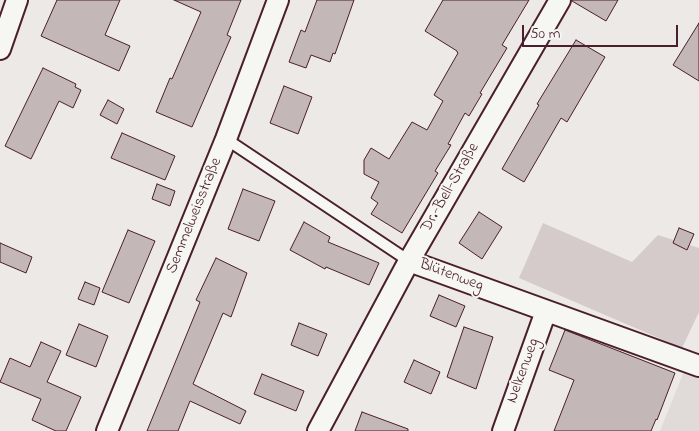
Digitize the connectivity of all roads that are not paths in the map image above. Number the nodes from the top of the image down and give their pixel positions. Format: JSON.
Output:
{"nodes":[{"id":1,"x":17,"y":0,"type":"edge"},
{"id":2,"x":278,"y":0,"type":"edge"},
{"id":3,"x":560,"y":0,"type":"edge"},
{"id":4,"x":0,"y":49,"type":"edge"},
{"id":5,"x":226,"y":139,"type":"junction"},
{"id":6,"x":409,"y":261,"type":"junction"},
{"id":7,"x":546,"y":311,"type":"junction"},
{"id":8,"x":699,"y":366,"type":"edge"},
{"id":9,"x":107,"y":431,"type":"edge"},
{"id":10,"x":318,"y":431,"type":"edge"},
{"id":11,"x":503,"y":431,"type":"edge"}],
"edges":[{"from":1,"to":4,"type":"street"},
{"from":2,"to":5,"type":"street","name":"Semmelweisstraße"},
{"from":3,"to":6,"type":"street","name":"Dr.-Bell-Straße"},
{"from":5,"to":6,"type":"lane","name":"Blütenweg"},
{"from":5,"to":9,"type":"street","name":"Semmelweisstraße"},
{"from":6,"to":7,"type":"street","name":"Blütenweg"},
{"from":6,"to":10,"type":"street","name":"Dr.-Bell-Straße"},
{"from":7,"to":8,"type":"street","name":"Blütenweg"},
{"from":7,"to":11,"type":"street","name":"Nelkenweg"}]}
